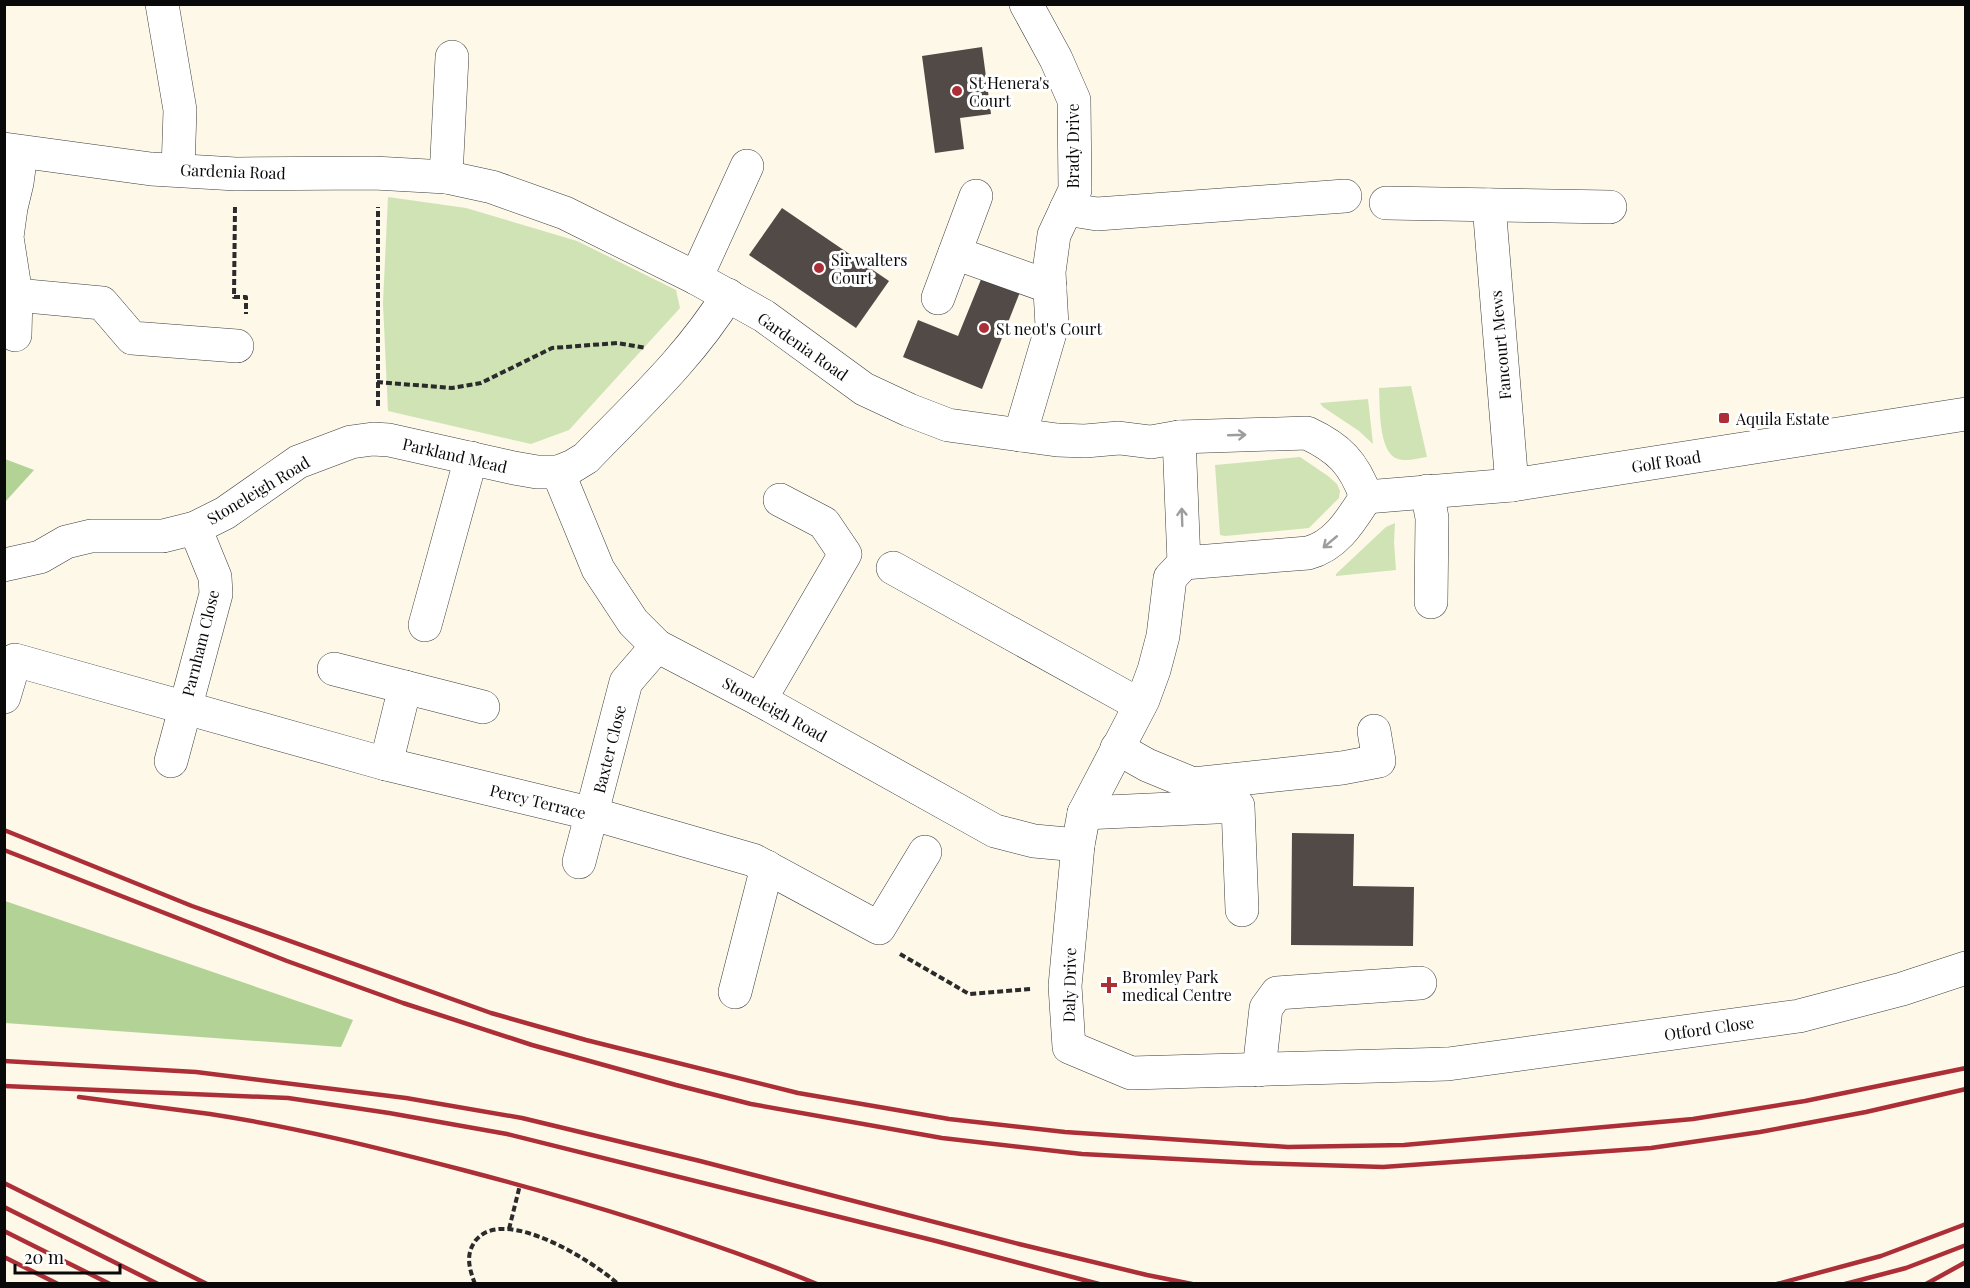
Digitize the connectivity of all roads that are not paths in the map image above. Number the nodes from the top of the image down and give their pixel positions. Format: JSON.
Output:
{"nodes":[{"id":1,"x":162,"y":4,"type":"edge"},
{"id":2,"x":1026,"y":4,"type":"edge"},
{"id":3,"x":452,"y":57,"type":"dead end"},
{"id":4,"x":13,"y":151,"type":"edge"},
{"id":5,"x":747,"y":166,"type":"dead end"},
{"id":6,"x":178,"y":170,"type":"junction"},
{"id":7,"x":446,"y":177,"type":"junction"},
{"id":8,"x":976,"y":196,"type":"dead end"},
{"id":9,"x":1345,"y":196,"type":"dead end"},
{"id":10,"x":1386,"y":203,"type":"dead end"},
{"id":11,"x":1489,"y":205,"type":"junction"},
{"id":12,"x":1610,"y":207,"type":"dead end"},
{"id":13,"x":1066,"y":209,"type":"junction"},
{"id":14,"x":955,"y":253,"type":"junction"},
{"id":15,"x":696,"y":278,"type":"junction"},
{"id":16,"x":1050,"y":287,"type":"junction"},
{"id":17,"x":16,"y":295,"type":"junction"},
{"id":18,"x":728,"y":295,"type":"junction"},
{"id":19,"x":938,"y":298,"type":"dead end"},
{"id":20,"x":15,"y":335,"type":"dead end"},
{"id":21,"x":237,"y":346,"type":"road end"},
{"id":22,"x":1965,"y":414,"type":"edge"},
{"id":23,"x":1020,"y":435,"type":"junction"},
{"id":24,"x":1179,"y":437,"type":"junction"},
{"id":25,"x":373,"y":439,"type":"joint"},
{"id":26,"x":471,"y":458,"type":"junction"},
{"id":27,"x":558,"y":472,"type":"junction"},
{"id":28,"x":1512,"y":485,"type":"junction"},
{"id":29,"x":1427,"y":491,"type":"junction"},
{"id":30,"x":1366,"y":496,"type":"junction"},
{"id":31,"x":780,"y":500,"type":"dead end"},
{"id":32,"x":195,"y":528,"type":"junction"},
{"id":33,"x":1184,"y":563,"type":"junction"},
{"id":34,"x":4,"y":565,"type":"edge"},
{"id":35,"x":893,"y":568,"type":"dead end"},
{"id":36,"x":1431,"y":602,"type":"dead end"},
{"id":37,"x":426,"y":625,"type":"dead end"},
{"id":38,"x":657,"y":646,"type":"junction"},
{"id":39,"x":334,"y":669,"type":"dead end"},
{"id":40,"x":405,"y":687,"type":"junction"},
{"id":41,"x":4,"y":697,"type":"edge"},
{"id":42,"x":760,"y":700,"type":"junction"},
{"id":43,"x":1140,"y":705,"type":"junction"},
{"id":44,"x":483,"y":707,"type":"dead end"},
{"id":45,"x":184,"y":708,"type":"junction"},
{"id":46,"x":1374,"y":731,"type":"dead end"},
{"id":47,"x":1117,"y":748,"type":"junction"},
{"id":48,"x":171,"y":761,"type":"dead end"},
{"id":49,"x":386,"y":764,"type":"junction"},
{"id":50,"x":1084,"y":813,"type":"junction"},
{"id":51,"x":593,"y":814,"type":"junction"},
{"id":52,"x":1078,"y":845,"type":"junction"},
{"id":53,"x":925,"y":852,"type":"dead end"},
{"id":54,"x":579,"y":862,"type":"dead end"},
{"id":55,"x":767,"y":867,"type":"junction"},
{"id":56,"x":1242,"y":910,"type":"dead end"},
{"id":57,"x":1965,"y":968,"type":"edge"},
{"id":58,"x":1420,"y":983,"type":"dead end"},
{"id":59,"x":735,"y":992,"type":"dead end"},
{"id":60,"x":1448,"y":1064,"type":"joint"},
{"id":61,"x":1259,"y":1070,"type":"junction"}],
"edges":[{"from":1,"to":6,"type":"street"},
{"from":2,"to":13,"type":"street","name":"Brady Drive"},
{"from":3,"to":7,"type":"street"},
{"from":4,"to":6,"type":"street","name":"Gardenia Road"},
{"from":4,"to":17,"type":"street","name":"Gardenia Road"},
{"from":5,"to":15,"type":"street"},
{"from":6,"to":7,"type":"street","name":"Gardenia Road"},
{"from":7,"to":15,"type":"street","name":"Gardenia Road"},
{"from":8,"to":14,"type":"street"},
{"from":9,"to":13,"type":"street"},
{"from":10,"to":11,"type":"street"},
{"from":11,"to":12,"type":"street"},
{"from":11,"to":28,"type":"street","name":"Fancourt Mews"},
{"from":13,"to":16,"type":"street","name":"Brady Drive"},
{"from":14,"to":16,"type":"street"},
{"from":14,"to":19,"type":"street"},
{"from":15,"to":18,"type":"street","name":"Gardenia Road"},
{"from":16,"to":23,"type":"street","name":"Brady Drive"},
{"from":17,"to":20,"type":"street","name":"Gardenia Road"},
{"from":17,"to":21,"type":"street"},
{"from":18,"to":23,"type":"street","name":"Gardenia Road"},
{"from":18,"to":27,"type":"street","name":"Parkland Mead"},
{"from":22,"to":28,"type":"street","name":"Golf Road"},
{"from":23,"to":24,"type":"street","name":"Gardenia Road"},
{"from":24,"to":30,"type":"street","name":"Gardenia Road","one_way":true},
{"from":33,"to":24,"type":"street","one_way":true},
{"from":25,"to":26,"type":"street","name":"Parkland Mead"},
{"from":25,"to":32,"type":"street","name":"Stoneleigh Road"},
{"from":26,"to":27,"type":"street","name":"Parkland Mead"},
{"from":26,"to":37,"type":"street"},
{"from":27,"to":38,"type":"street","name":"Stoneleigh Road"},
{"from":28,"to":29,"type":"street","name":"Golf Road"},
{"from":29,"to":30,"type":"street","name":"Golf Road"},
{"from":29,"to":36,"type":"street"},
{"from":30,"to":33,"type":"street","one_way":true},
{"from":31,"to":42,"type":"street"},
{"from":32,"to":34,"type":"street","name":"Stoneleigh Road"},
{"from":32,"to":45,"type":"street","name":"Parnham Close"},
{"from":33,"to":43,"type":"street","name":"Daly Drive"},
{"from":35,"to":43,"type":"street"},
{"from":38,"to":42,"type":"street","name":"Stoneleigh Road"},
{"from":38,"to":51,"type":"street","name":"Baxter Close"},
{"from":39,"to":40,"type":"street"},
{"from":40,"to":44,"type":"street"},
{"from":40,"to":49,"type":"street"},
{"from":41,"to":45,"type":"street","name":"Percy Terrace"},
{"from":42,"to":52,"type":"street","name":"Stoneleigh Road"},
{"from":43,"to":47,"type":"street","name":"Daly Drive"},
{"from":45,"to":48,"type":"street","name":"Parnham Close"},
{"from":45,"to":49,"type":"street","name":"Percy Terrace"},
{"from":46,"to":47,"type":"street"},
{"from":47,"to":50,"type":"street","name":"Daly Drive"},
{"from":49,"to":51,"type":"street","name":"Percy Terrace"},
{"from":50,"to":52,"type":"street","name":"Daly Drive"},
{"from":50,"to":56,"type":"street"},
{"from":51,"to":54,"type":"street","name":"Baxter Close"},
{"from":51,"to":55,"type":"street","name":"Percy Terrace"},
{"from":52,"to":61,"type":"street","name":"Daly Drive"},
{"from":53,"to":55,"type":"street","name":"Percy Terrace"},
{"from":55,"to":59,"type":"street"},
{"from":57,"to":60,"type":"street","name":"Otford Close"},
{"from":58,"to":61,"type":"street"},
{"from":60,"to":61,"type":"street","name":"Daly Drive"}]}
